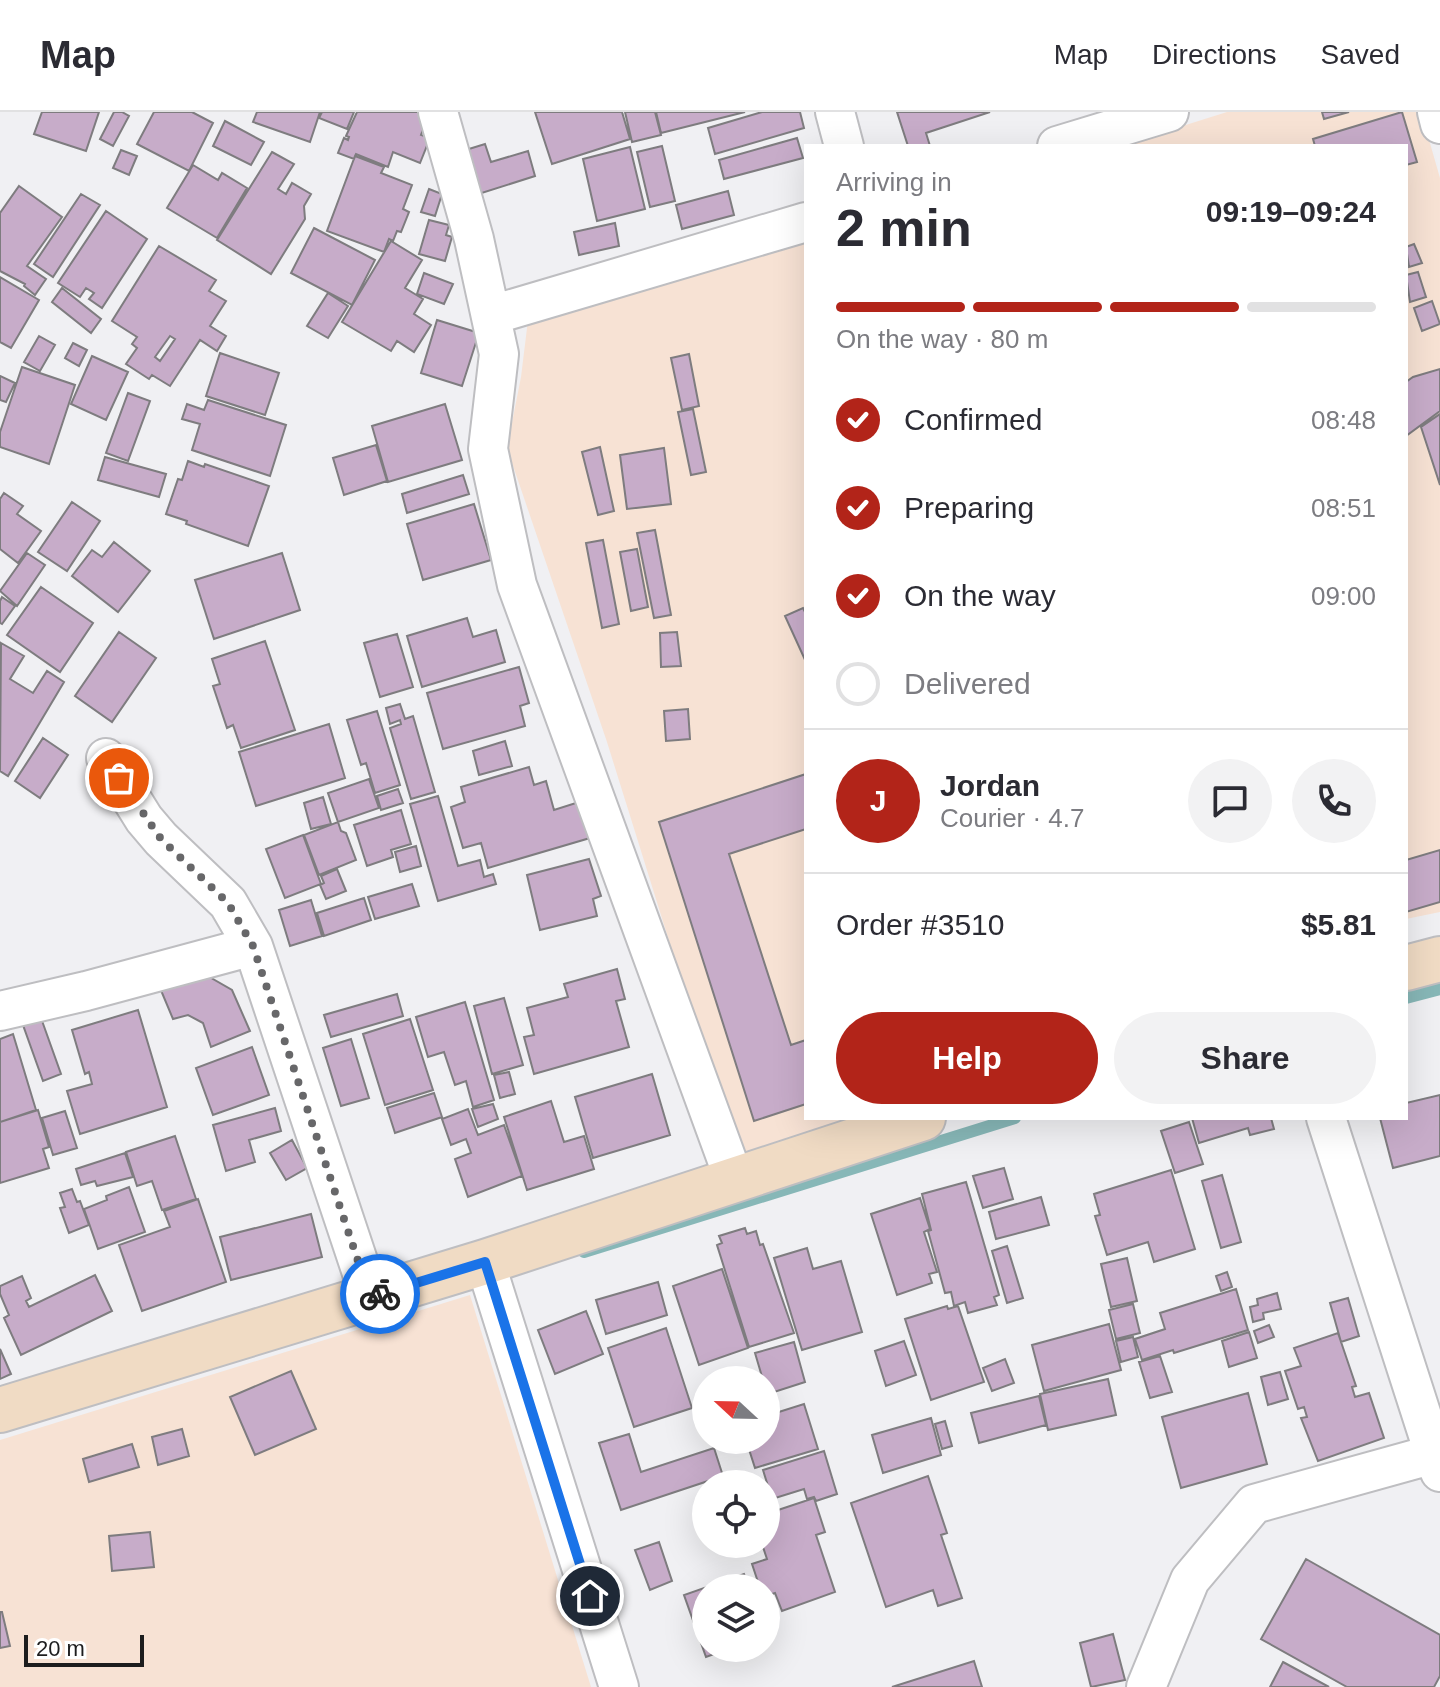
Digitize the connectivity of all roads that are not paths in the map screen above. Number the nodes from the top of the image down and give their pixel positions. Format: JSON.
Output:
{"nodes":[{"id":1,"x":438,"y":112,"type":"edge"},
{"id":2,"x":835,"y":112,"type":"edge"},
{"id":3,"x":1169,"y":112,"type":"edge"},
{"id":4,"x":1437,"y":112,"type":"edge"},
{"id":5,"x":1440,"y":124,"type":"edge"},
{"id":6,"x":843,"y":144,"type":"edge"},
{"id":7,"x":1064,"y":144,"type":"edge"},
{"id":8,"x":804,"y":223,"type":"edge"},
{"id":9,"x":492,"y":315,"type":"junction"},
{"id":10,"x":106,"y":758,"type":"dead end"},
{"id":11,"x":253,"y":946,"type":"junction"},
{"id":12,"x":1440,"y":959,"type":"edge"},
{"id":13,"x":1408,"y":967,"type":"edge"},
{"id":14,"x":0,"y":1011,"type":"edge"},
{"id":15,"x":917,"y":1120,"type":"edge"},
{"id":16,"x":1327,"y":1120,"type":"edge"},
{"id":17,"x":734,"y":1179,"type":"junction"},
{"id":18,"x":485,"y":1262,"type":"junction"},
{"id":19,"x":370,"y":1297,"type":"junction"},
{"id":20,"x":0,"y":1410,"type":"edge"},
{"id":21,"x":1437,"y":1463,"type":"edge"},
{"id":22,"x":619,"y":1687,"type":"edge"},
{"id":23,"x":1146,"y":1687,"type":"edge"}],
"edges":[{"from":1,"to":9,"type":"street"},
{"from":2,"to":6,"type":"street"},
{"from":3,"to":7,"type":"street"},
{"from":4,"to":5,"type":"street"},
{"from":8,"to":9,"type":"street"},
{"from":9,"to":17,"type":"street"},
{"from":10,"to":11,"type":"street"},
{"from":11,"to":14,"type":"street"},
{"from":11,"to":19,"type":"street"},
{"from":12,"to":13,"type":"street"},
{"from":15,"to":17,"type":"street"},
{"from":16,"to":21,"type":"street"},
{"from":17,"to":18,"type":"street"},
{"from":18,"to":19,"type":"street"},
{"from":18,"to":22,"type":"street"},
{"from":19,"to":20,"type":"street"},
{"from":21,"to":23,"type":"street"}]}
